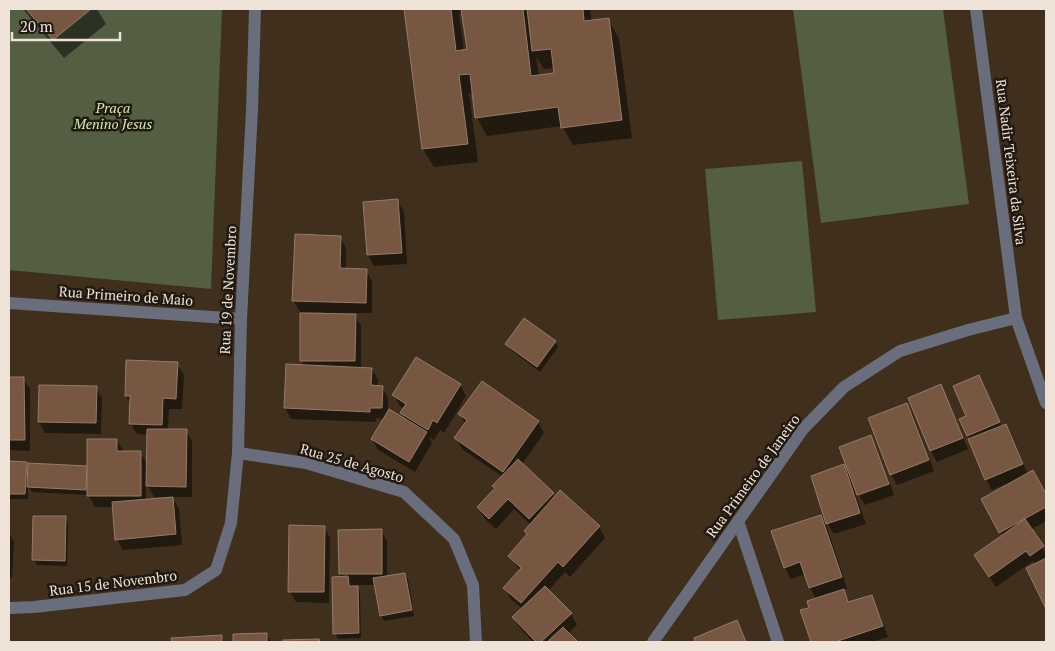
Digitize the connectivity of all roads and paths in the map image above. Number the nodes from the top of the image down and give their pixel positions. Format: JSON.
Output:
{"nodes":[{"id":1,"x":255,"y":9,"type":"edge"},
{"id":2,"x":976,"y":9,"type":"edge"},
{"id":3,"x":9,"y":303,"type":"edge"},
{"id":4,"x":1016,"y":318,"type":"junction"},
{"id":5,"x":241,"y":319,"type":"junction"},
{"id":6,"x":1046,"y":403,"type":"edge"},
{"id":7,"x":238,"y":452,"type":"junction"},
{"id":8,"x":738,"y":521,"type":"junction"},
{"id":9,"x":216,"y":570,"type":"joint"},
{"id":10,"x":9,"y":608,"type":"edge"},
{"id":11,"x":476,"y":642,"type":"edge"},
{"id":12,"x":653,"y":642,"type":"edge"},
{"id":13,"x":778,"y":642,"type":"edge"}],
"edges":[{"from":1,"to":5,"type":"street","name":"Rua 19 de Novembro"},
{"from":2,"to":4,"type":"street","name":"Rua Nadir Teixeira da Silva"},
{"from":3,"to":5,"type":"street","name":"Rua Primeiro de Maio"},
{"from":4,"to":6,"type":"street","name":"Rua Nadir Teixeira da Silva"},
{"from":4,"to":8,"type":"street","name":"Rua Primeiro de Janeiro"},
{"from":5,"to":7,"type":"street","name":"Rua 19 de Novembro"},
{"from":7,"to":9,"type":"street","name":"Rua 19 de Novembro"},
{"from":7,"to":11,"type":"street","name":"Rua 25 de Agosto"},
{"from":8,"to":12,"type":"street","name":"Rua Primeiro de Janeiro"},
{"from":8,"to":13,"type":"street"},
{"from":9,"to":10,"type":"street","name":"Rua 15 de Novembro"}]}
